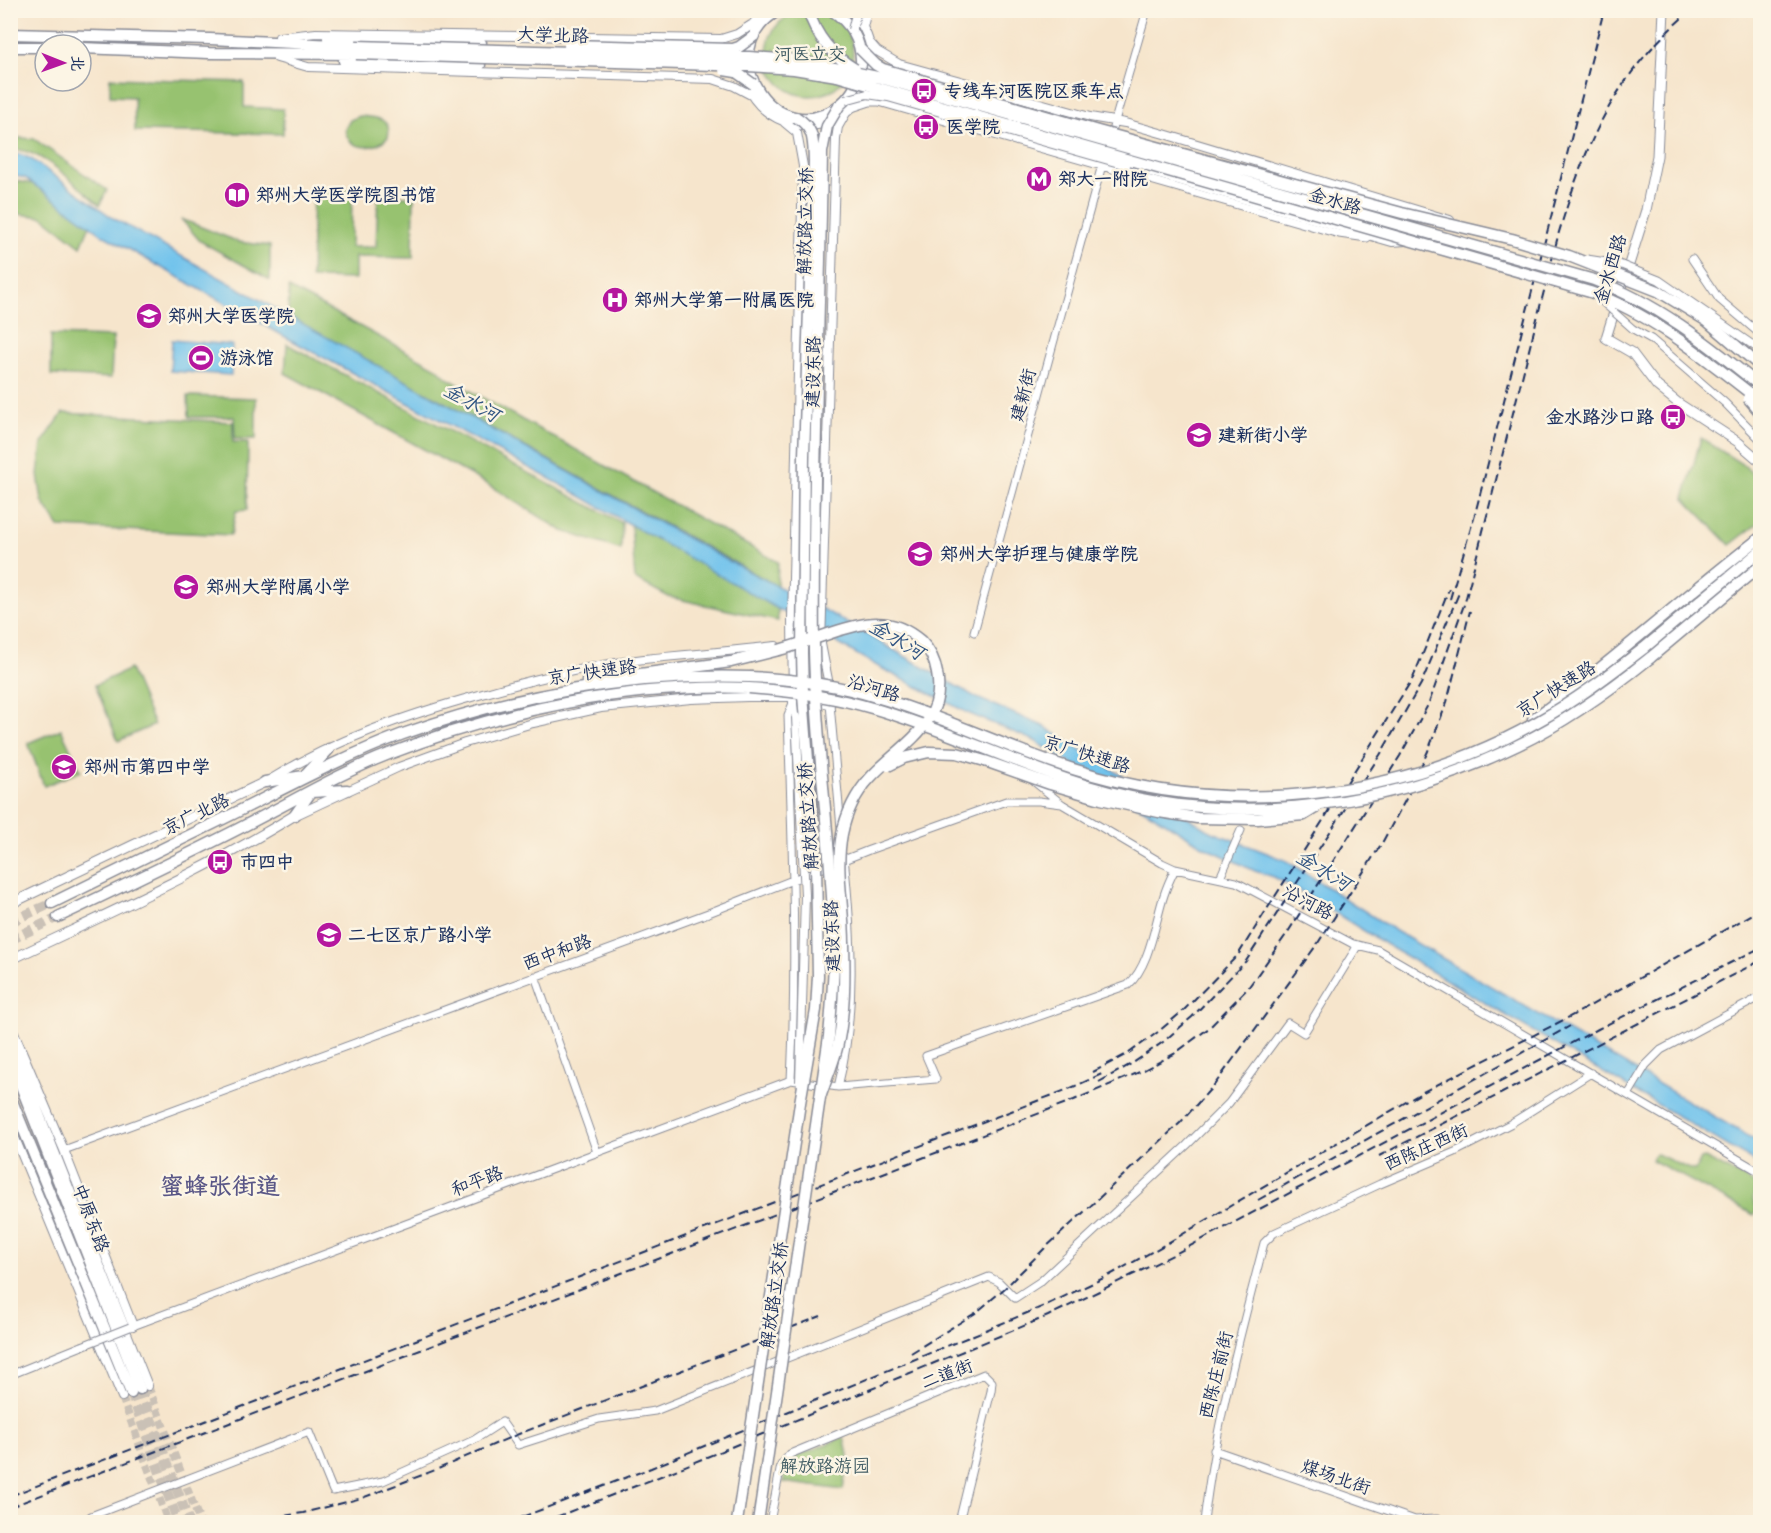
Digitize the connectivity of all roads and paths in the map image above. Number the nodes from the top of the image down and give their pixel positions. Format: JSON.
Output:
{"nodes":[{"id":1,"x":764,"y":10,"type":"edge"},
{"id":2,"x":779,"y":10,"type":"edge"},
{"id":3,"x":808,"y":10,"type":"edge"},
{"id":4,"x":831,"y":10,"type":"edge"},
{"id":5,"x":849,"y":10,"type":"edge"},
{"id":6,"x":857,"y":10,"type":"edge"},
{"id":7,"x":867,"y":10,"type":"edge"},
{"id":8,"x":1147,"y":10,"type":"edge"},
{"id":9,"x":1664,"y":10,"type":"edge"},
{"id":10,"x":857,"y":28,"type":"junction"},
{"id":11,"x":753,"y":31,"type":"junction"},
{"id":12,"x":10,"y":34,"type":"edge"},
{"id":13,"x":279,"y":37,"type":"junction"},
{"id":14,"x":210,"y":39,"type":"junction"},
{"id":15,"x":865,"y":46,"type":"junction"},
{"id":16,"x":10,"y":47,"type":"edge"},
{"id":17,"x":33,"y":47,"type":"edge"},
{"id":18,"x":93,"y":48,"type":"edge"},
{"id":19,"x":356,"y":50,"type":"junction"},
{"id":20,"x":209,"y":52,"type":"junction"},
{"id":21,"x":749,"y":57,"type":"junction"},
{"id":22,"x":277,"y":58,"type":"junction"},
{"id":23,"x":876,"y":82,"type":"junction"},
{"id":24,"x":752,"y":89,"type":"junction"},
{"id":25,"x":846,"y":107,"type":"junction"},
{"id":26,"x":796,"y":117,"type":"junction"},
{"id":27,"x":1114,"y":121,"type":"junction"},
{"id":28,"x":785,"y":123,"type":"junction"},
{"id":29,"x":1101,"y":165,"type":"junction"},
{"id":30,"x":1512,"y":239,"type":"junction"},
{"id":31,"x":1414,"y":240,"type":"junction"},
{"id":32,"x":1392,"y":242,"type":"junction"},
{"id":33,"x":1569,"y":256,"type":"junction"},
{"id":34,"x":1692,"y":259,"type":"dead end"},
{"id":35,"x":1590,"y":291,"type":"junction"},
{"id":36,"x":1761,"y":334,"type":"edge"},
{"id":37,"x":1761,"y":350,"type":"edge"},
{"id":38,"x":1761,"y":366,"type":"edge"},
{"id":39,"x":1727,"y":375,"type":"junction"},
{"id":40,"x":1761,"y":386,"type":"edge"},
{"id":41,"x":1761,"y":401,"type":"edge"},
{"id":42,"x":1761,"y":412,"type":"edge"},
{"id":43,"x":1761,"y":439,"type":"edge"},
{"id":44,"x":1761,"y":461,"type":"edge"},
{"id":45,"x":1761,"y":538,"type":"edge"},
{"id":46,"x":1761,"y":551,"type":"edge"},
{"id":47,"x":1761,"y":566,"type":"edge"},
{"id":48,"x":974,"y":632,"type":"dead end"},
{"id":49,"x":822,"y":642,"type":"junction"},
{"id":50,"x":792,"y":645,"type":"junction"},
{"id":51,"x":830,"y":690,"type":"junction"},
{"id":52,"x":793,"y":700,"type":"junction"},
{"id":53,"x":830,"y":704,"type":"junction"},
{"id":54,"x":492,"y":707,"type":"junction"},
{"id":55,"x":1512,"y":735,"type":"junction"},
{"id":56,"x":329,"y":749,"type":"joint"},
{"id":57,"x":356,"y":753,"type":"joint"},
{"id":58,"x":361,"y":766,"type":"joint"},
{"id":59,"x":870,"y":778,"type":"junction"},
{"id":60,"x":265,"y":782,"type":"joint"},
{"id":61,"x":347,"y":790,"type":"junction"},
{"id":62,"x":312,"y":792,"type":"junction"},
{"id":63,"x":1062,"y":804,"type":"junction"},
{"id":64,"x":1322,"y":804,"type":"junction"},
{"id":65,"x":295,"y":815,"type":"junction"},
{"id":66,"x":1241,"y":830,"type":"dead end"},
{"id":67,"x":844,"y":859,"type":"junction"},
{"id":68,"x":1175,"y":869,"type":"junction"},
{"id":69,"x":1220,"y":878,"type":"junction"},
{"id":70,"x":794,"y":879,"type":"junction"},
{"id":71,"x":51,"y":903,"type":"tunnel mouth"},
{"id":72,"x":10,"y":904,"type":"edge"},
{"id":73,"x":58,"y":917,"type":"tunnel mouth"},
{"id":74,"x":1358,"y":945,"type":"junction"},
{"id":75,"x":10,"y":960,"type":"edge"},
{"id":76,"x":535,"y":976,"type":"junction"},
{"id":77,"x":1761,"y":997,"type":"edge"},
{"id":78,"x":10,"y":1023,"type":"edge"},
{"id":79,"x":10,"y":1039,"type":"edge"},
{"id":80,"x":10,"y":1058,"type":"edge"},
{"id":81,"x":1591,"y":1073,"type":"junction"},
{"id":82,"x":791,"y":1080,"type":"junction"},
{"id":83,"x":838,"y":1087,"type":"junction"},
{"id":84,"x":1629,"y":1093,"type":"junction"},
{"id":85,"x":821,"y":1095,"type":"junction"},
{"id":86,"x":10,"y":1096,"type":"edge"},
{"id":87,"x":800,"y":1103,"type":"junction"},
{"id":88,"x":10,"y":1126,"type":"edge"},
{"id":89,"x":64,"y":1150,"type":"junction"},
{"id":90,"x":597,"y":1152,"type":"junction"},
{"id":91,"x":1761,"y":1172,"type":"edge"},
{"id":92,"x":1269,"y":1238,"type":"joint"},
{"id":93,"x":132,"y":1326,"type":"junction"},
{"id":94,"x":10,"y":1375,"type":"edge"},
{"id":95,"x":135,"y":1391,"type":"junction"},
{"id":96,"x":1214,"y":1450,"type":"junction"},
{"id":97,"x":1421,"y":1521,"type":"edge"},
{"id":98,"x":92,"y":1522,"type":"edge"},
{"id":99,"x":737,"y":1522,"type":"edge"},
{"id":100,"x":758,"y":1522,"type":"edge"},
{"id":101,"x":770,"y":1522,"type":"edge"},
{"id":102,"x":959,"y":1522,"type":"edge"},
{"id":103,"x":1204,"y":1522,"type":"edge"},
{"id":104,"x":1450,"y":1522,"type":"edge"}],
"edges":[{"from":1,"to":11,"type":"street"},
{"from":2,"to":11,"type":"main road"},
{"from":3,"to":23,"type":"main road","bridge":true},
{"from":4,"to":10,"type":"main road"},
{"from":5,"to":10,"type":"street"},
{"from":6,"to":10,"type":"street","bridge":true},
{"from":7,"to":10,"type":"street"},
{"from":8,"to":27,"type":"street","name":"建新街"},
{"from":9,"to":44,"type":"main road","name":"金水西路"},
{"from":10,"to":15,"type":"main road"},
{"from":11,"to":13,"type":"street"},
{"from":11,"to":13,"type":"main road","bridge":true},
{"from":11,"to":21,"type":"main road","bridge":true},
{"from":11,"to":24,"type":"street"},
{"from":12,"to":14,"type":"main road","name":"大学北路"},
{"from":13,"to":14,"type":"main road"},
{"from":14,"to":19,"type":"main road","name":"大学北路"},
{"from":15,"to":25,"type":"main road","name":"解放路立交桥","bridge":true},
{"from":15,"to":27,"type":"street"},
{"from":15,"to":30,"type":"main road","bridge":true},
{"from":16,"to":17,"type":"main road"},
{"from":18,"to":20,"type":"main road","name":"大学北路"},
{"from":19,"to":20,"type":"main road","name":"大学北路"},
{"from":19,"to":21,"type":"main road","name":"大学北路","bridge":true},
{"from":19,"to":23,"type":"main road","name":"大学北路","bridge":true},
{"from":20,"to":22,"type":"main road"},
{"from":21,"to":23,"type":"main road","name":"大学北路","bridge":true},
{"from":21,"to":24,"type":"main road","bridge":true},
{"from":22,"to":24,"type":"street"},
{"from":22,"to":24,"type":"main road","bridge":true},
{"from":23,"to":31,"type":"main road","name":"金水路","bridge":true},
{"from":23,"to":40,"type":"main road","name":"金水路","bridge":true},
{"from":24,"to":26,"type":"main road"},
{"from":24,"to":28,"type":"street"},
{"from":25,"to":26,"type":"main road","bridge":true},
{"from":25,"to":28,"type":"street"},
{"from":25,"to":29,"type":"street"},
{"from":25,"to":32,"type":"street","bridge":true},
{"from":25,"to":49,"type":"street","name":"建设东路"},
{"from":25,"to":85,"type":"main road","name":"解放路立交桥","bridge":true},
{"from":26,"to":87,"type":"main road","name":"解放路立交桥","bridge":true},
{"from":27,"to":29,"type":"street","name":"建新街"},
{"from":27,"to":30,"type":"street","bridge":true},
{"from":28,"to":50,"type":"street","name":"建设东路"},
{"from":29,"to":32,"type":"street"},
{"from":29,"to":48,"type":"street","name":"建新街"},
{"from":30,"to":33,"type":"main road","bridge":true},
{"from":31,"to":32,"type":"street"},
{"from":31,"to":35,"type":"main road","name":"金水路","bridge":true},
{"from":33,"to":37,"type":"street","bridge":true},
{"from":33,"to":38,"type":"main road","bridge":true},
{"from":34,"to":36,"type":"street"},
{"from":35,"to":39,"type":"main road","name":"金水路","bridge":true},
{"from":35,"to":43,"type":"street","bridge":true},
{"from":39,"to":41,"type":"main road","name":"金水路","bridge":true},
{"from":39,"to":42,"type":"main road","bridge":true},
{"from":45,"to":55,"type":"main road","bridge":true},
{"from":46,"to":55,"type":"main road","name":"京广快速路","bridge":true},
{"from":47,"to":64,"type":"main road","name":"京广快速路","bridge":true},
{"from":49,"to":50,"type":"street"},
{"from":49,"to":51,"type":"street","name":"建设东路"},
{"from":50,"to":52,"type":"street","name":"建设东路"},
{"from":50,"to":56,"type":"street"},
{"from":51,"to":53,"type":"street","name":"建设东路"},
{"from":51,"to":63,"type":"street","name":"沿河路"},
{"from":52,"to":53,"type":"street"},
{"from":52,"to":61,"type":"street"},
{"from":52,"to":70,"type":"street","name":"建设东路"},
{"from":52,"to":87,"type":"street","name":"建设东路","bridge":true},
{"from":53,"to":67,"type":"street","name":"建设东路"},
{"from":54,"to":55,"type":"main road","name":"京广快速路","bridge":true},
{"from":54,"to":57,"type":"main road","name":"京广快速路"},
{"from":54,"to":59,"type":"main road","bridge":true},
{"from":56,"to":60,"type":"main road"},
{"from":57,"to":71,"type":"main road","name":"京广北路"},
{"from":58,"to":62,"type":"main road","name":"京广北路"},
{"from":58,"to":64,"type":"main road","name":"京广快速路","bridge":true},
{"from":59,"to":64,"type":"main road","bridge":true},
{"from":59,"to":85,"type":"main road","bridge":true},
{"from":60,"to":72,"type":"main road"},
{"from":61,"to":62,"type":"main road"},
{"from":61,"to":65,"type":"street"},
{"from":62,"to":65,"type":"main road"},
{"from":62,"to":73,"type":"main road","name":"京广北路"},
{"from":63,"to":67,"type":"street","name":"西中和路"},
{"from":63,"to":68,"type":"street","name":"沿河路"},
{"from":65,"to":75,"type":"main road"},
{"from":66,"to":69,"type":"street"},
{"from":67,"to":70,"type":"street","name":"西中和路"},
{"from":67,"to":83,"type":"street","name":"建设东路"},
{"from":68,"to":69,"type":"street","name":"沿河路"},
{"from":68,"to":83,"type":"street","name":"和平路"},
{"from":69,"to":74,"type":"street","name":"沿河路"},
{"from":70,"to":76,"type":"street","name":"西中和路"},
{"from":70,"to":82,"type":"street","name":"建设东路"},
{"from":74,"to":81,"type":"street","name":"沿河路"},
{"from":74,"to":98,"type":"street"},
{"from":76,"to":89,"type":"street","name":"西中和路"},
{"from":76,"to":90,"type":"street"},
{"from":77,"to":84,"type":"street"},
{"from":78,"to":89,"type":"street"},
{"from":79,"to":95,"type":"street"},
{"from":80,"to":95,"type":"main road","name":"中原东路"},
{"from":81,"to":84,"type":"street","name":"沿河路"},
{"from":81,"to":92,"type":"street","name":"西陈庄西街"},
{"from":82,"to":83,"type":"street","name":"和平路"},
{"from":82,"to":90,"type":"street","name":"和平路"},
{"from":84,"to":91,"type":"street","name":"沿河路"},
{"from":85,"to":100,"type":"main road","name":"解放路立交桥","bridge":true},
{"from":86,"to":95,"type":"main road","name":"中原东路"},
{"from":87,"to":99,"type":"main road","name":"解放路立交桥","bridge":true},
{"from":88,"to":95,"type":"street"},
{"from":89,"to":93,"type":"street"},
{"from":90,"to":93,"type":"street","name":"和平路"},
{"from":92,"to":96,"type":"street","name":"西陈庄前街"},
{"from":93,"to":94,"type":"street","name":"和平路","bridge":true},
{"from":96,"to":97,"type":"street","name":"煤场北街"},
{"from":96,"to":103,"type":"street","name":"西陈庄前街"},
{"from":97,"to":104,"type":"street","name":"煤场北街"},
{"from":101,"to":102,"type":"street","name":"二道街"}]}
